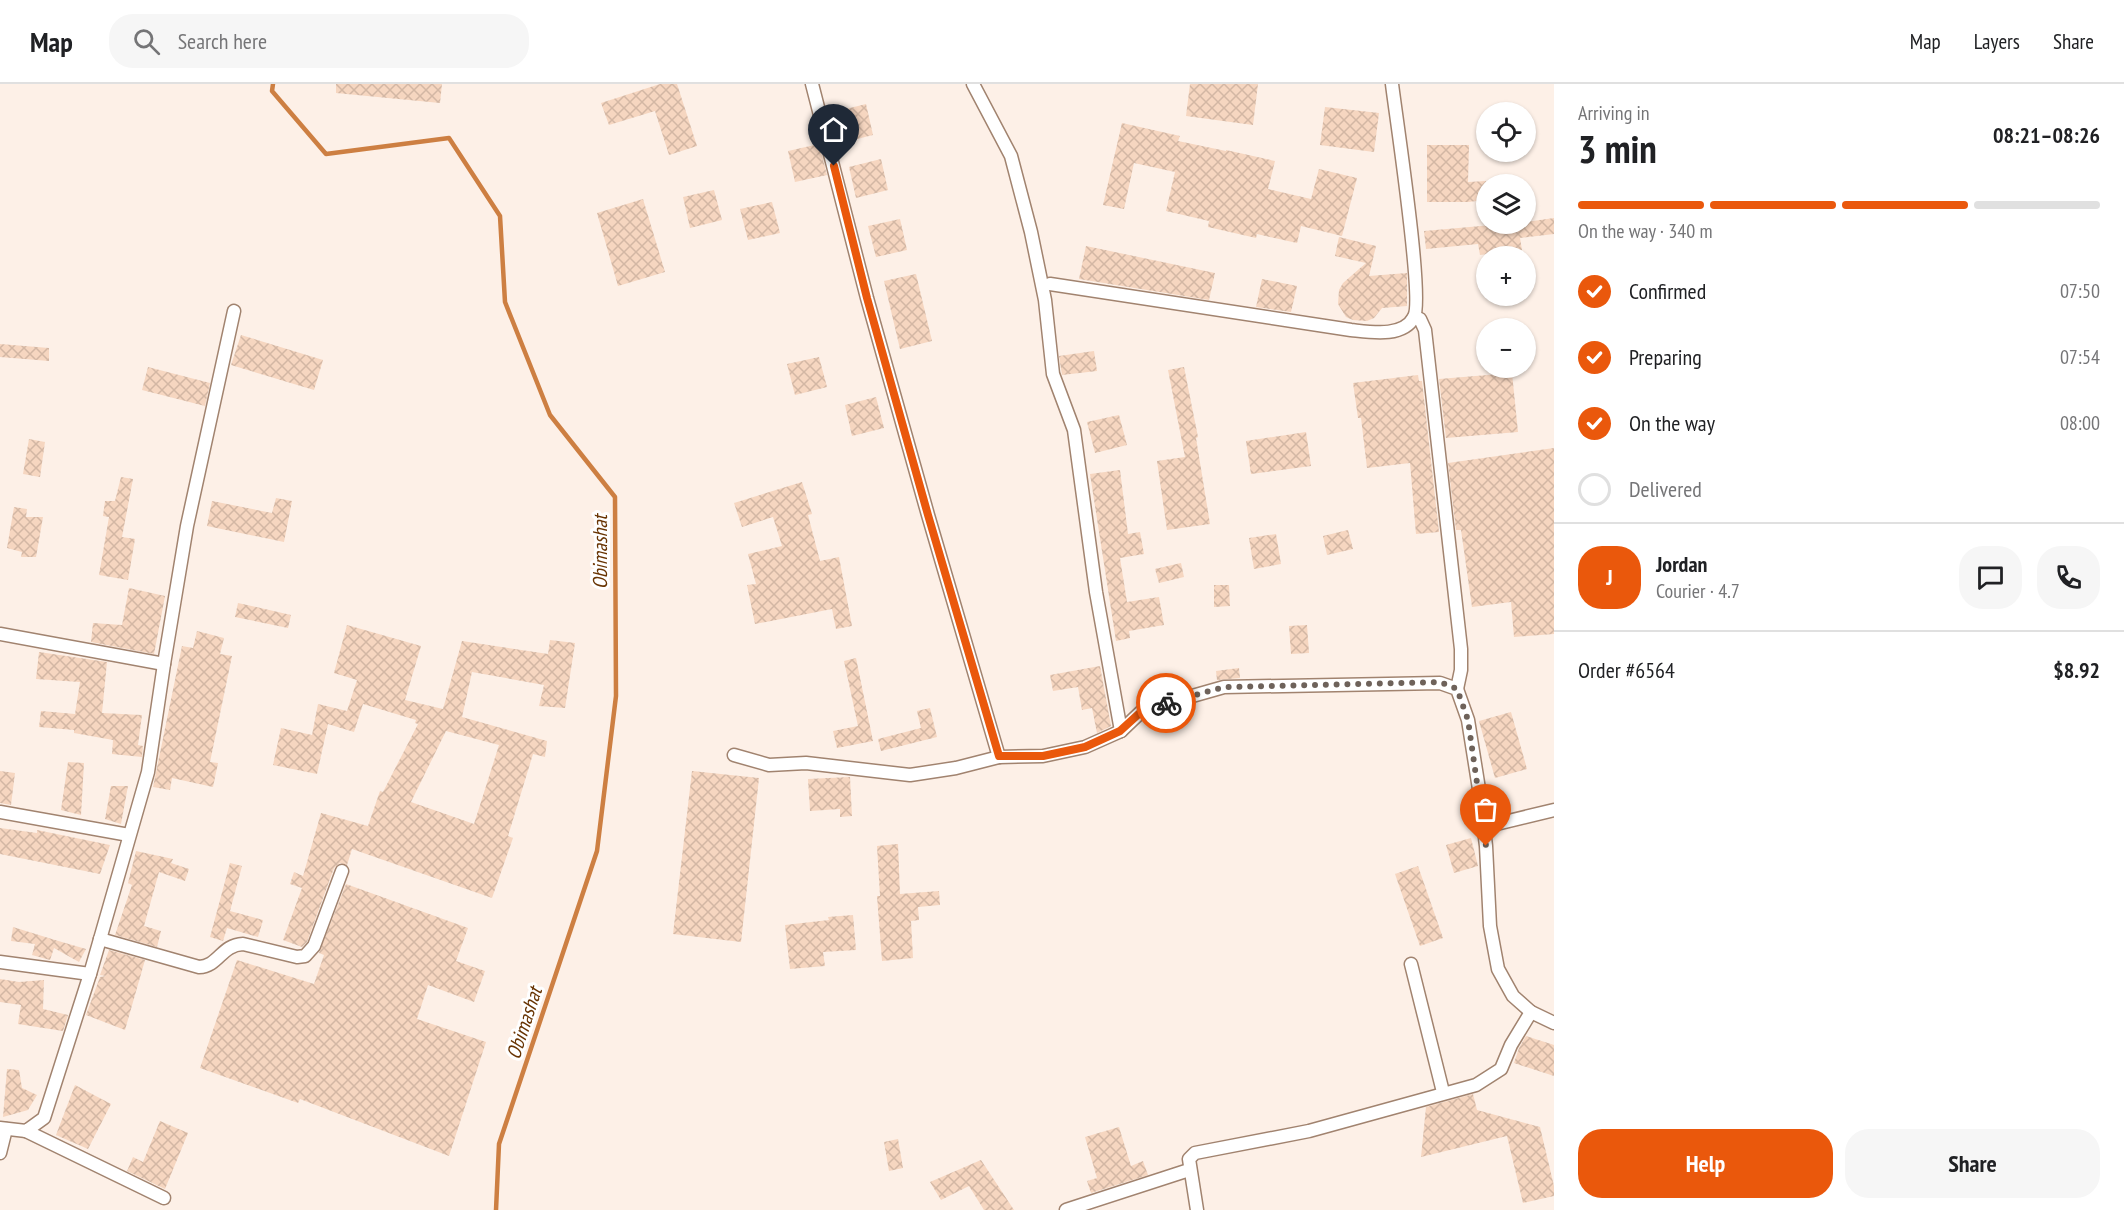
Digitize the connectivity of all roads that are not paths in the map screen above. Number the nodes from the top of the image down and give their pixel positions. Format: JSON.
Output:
{"nodes":[{"id":1,"x":812,"y":84,"type":"edge"},
{"id":2,"x":973,"y":84,"type":"edge"},
{"id":3,"x":1392,"y":84,"type":"edge"},
{"id":4,"x":1050,"y":284,"type":"dead end"},
{"id":5,"x":234,"y":311,"type":"dead end"},
{"id":6,"x":1414,"y":317,"type":"junction"},
{"id":7,"x":0,"y":634,"type":"edge"},
{"id":8,"x":164,"y":664,"type":"junction"},
{"id":9,"x":1457,"y":689,"type":"junction"},
{"id":10,"x":1120,"y":731,"type":"junction"},
{"id":11,"x":734,"y":755,"type":"dead end"},
{"id":12,"x":999,"y":756,"type":"junction"},
{"id":13,"x":1554,"y":810,"type":"edge"},
{"id":14,"x":0,"y":812,"type":"edge"},
{"id":15,"x":1484,"y":827,"type":"junction"},
{"id":16,"x":129,"y":835,"type":"junction"},
{"id":17,"x":342,"y":871,"type":"dead end"},
{"id":18,"x":100,"y":939,"type":"junction"},
{"id":19,"x":0,"y":962,"type":"edge"},
{"id":20,"x":1412,"y":964,"type":"dead end"},
{"id":21,"x":90,"y":974,"type":"junction"},
{"id":22,"x":1531,"y":1012,"type":"junction"},
{"id":23,"x":1554,"y":1023,"type":"edge"},
{"id":24,"x":1443,"y":1092,"type":"junction"},
{"id":25,"x":3,"y":1129,"type":"edge"},
{"id":26,"x":26,"y":1131,"type":"junction"},
{"id":27,"x":0,"y":1153,"type":"edge"},
{"id":28,"x":1190,"y":1170,"type":"junction"},
{"id":29,"x":164,"y":1198,"type":"dead end"},
{"id":30,"x":1066,"y":1210,"type":"edge"},
{"id":31,"x":1197,"y":1210,"type":"edge"}],
"edges":[{"from":1,"to":12,"type":"street"},
{"from":2,"to":10,"type":"street"},
{"from":3,"to":6,"type":"street"},
{"from":4,"to":6,"type":"street"},
{"from":5,"to":8,"type":"street"},
{"from":6,"to":9,"type":"street"},
{"from":7,"to":8,"type":"street"},
{"from":8,"to":16,"type":"street"},
{"from":9,"to":10,"type":"street"},
{"from":9,"to":15,"type":"street"},
{"from":10,"to":12,"type":"street"},
{"from":11,"to":12,"type":"street"},
{"from":13,"to":15,"type":"street"},
{"from":14,"to":16,"type":"street"},
{"from":15,"to":22,"type":"street"},
{"from":16,"to":18,"type":"street"},
{"from":17,"to":18,"type":"street"},
{"from":18,"to":21,"type":"street"},
{"from":19,"to":21,"type":"street"},
{"from":20,"to":24,"type":"street"},
{"from":21,"to":26,"type":"street"},
{"from":22,"to":23,"type":"street"},
{"from":22,"to":24,"type":"street"},
{"from":24,"to":28,"type":"street"},
{"from":25,"to":26,"type":"street"},
{"from":25,"to":27,"type":"street"},
{"from":26,"to":29,"type":"street"},
{"from":28,"to":30,"type":"street"},
{"from":28,"to":31,"type":"street"}]}
